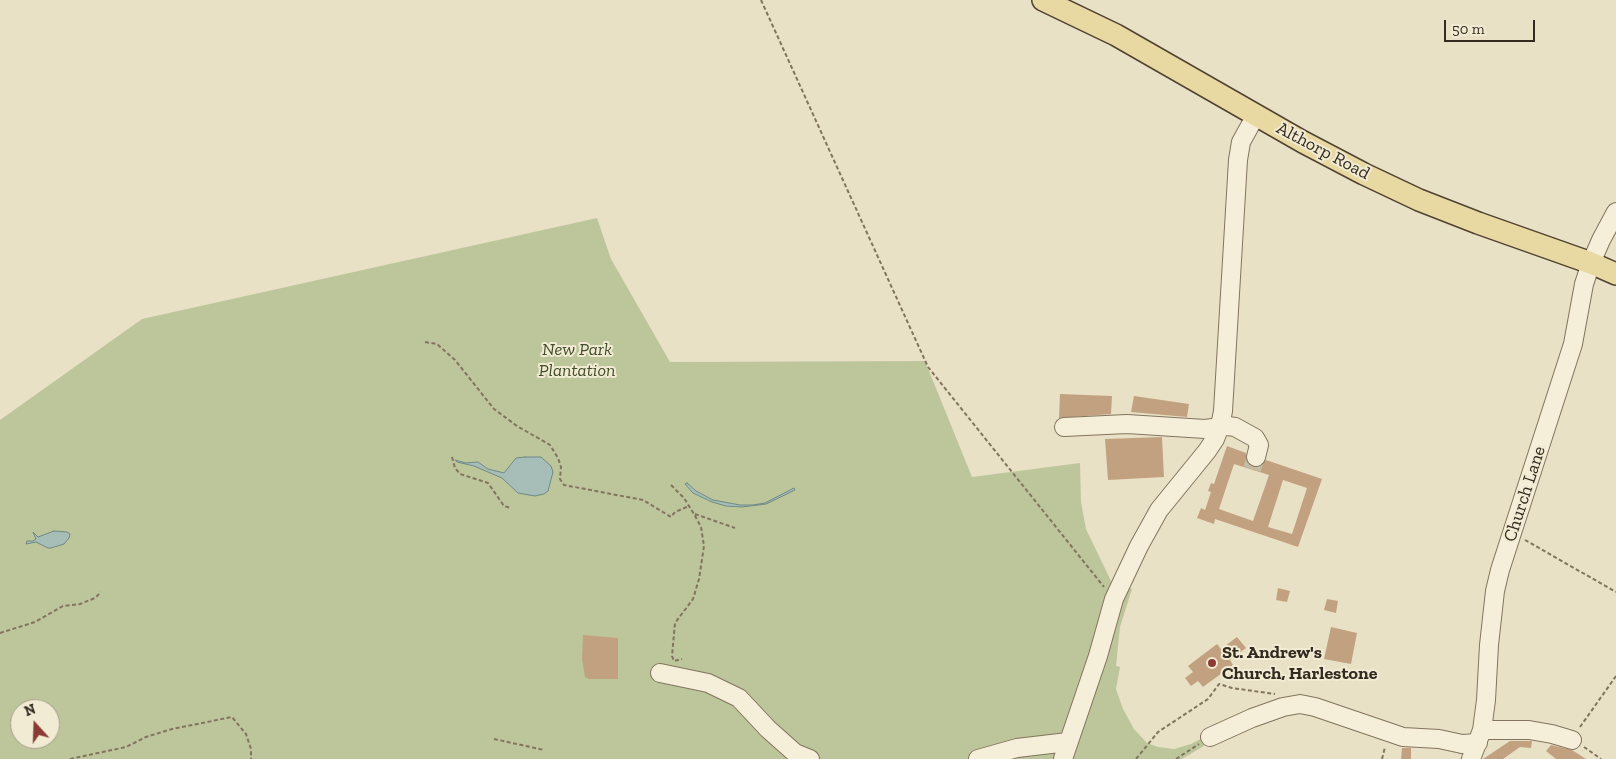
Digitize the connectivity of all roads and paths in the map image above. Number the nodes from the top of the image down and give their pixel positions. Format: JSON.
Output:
{"nodes":[{"id":1,"x":761,"y":0,"type":"edge"},
{"id":2,"x":1044,"y":0,"type":"edge"},
{"id":3,"x":1256,"y":115,"type":"junction"},
{"id":4,"x":1616,"y":212,"type":"edge"},
{"id":5,"x":1591,"y":263,"type":"junction"},
{"id":6,"x":1616,"y":274,"type":"edge"},
{"id":7,"x":425,"y":342,"type":"dead end"},
{"id":8,"x":1220,"y":426,"type":"junction"},
{"id":9,"x":1064,"y":427,"type":"dead end"},
{"id":10,"x":1256,"y":457,"type":"tunnel mouth"},
{"id":11,"x":452,"y":458,"type":"dead end"},
{"id":12,"x":671,"y":485,"type":"dead end"},
{"id":13,"x":689,"y":506,"type":"junction"},
{"id":14,"x":511,"y":508,"type":"dead end"},
{"id":15,"x":694,"y":514,"type":"junction"},
{"id":16,"x":735,"y":528,"type":"dead end"},
{"id":17,"x":1512,"y":533,"type":"junction"},
{"id":18,"x":101,"y":592,"type":"dead end"},
{"id":19,"x":1616,"y":592,"type":"edge"},
{"id":20,"x":1114,"y":599,"type":"junction"},
{"id":21,"x":0,"y":633,"type":"edge"},
{"id":22,"x":682,"y":659,"type":"dead end"},
{"id":23,"x":660,"y":673,"type":"dead end"},
{"id":24,"x":1616,"y":676,"type":"edge"},
{"id":25,"x":1300,"y":704,"type":"junction"},
{"id":26,"x":1210,"y":737,"type":"joint"},
{"id":27,"x":494,"y":739,"type":"dead end"},
{"id":28,"x":1572,"y":740,"type":"junction"},
{"id":29,"x":1477,"y":744,"type":"edge"},
{"id":30,"x":544,"y":750,"type":"dead end"},
{"id":31,"x":1066,"y":751,"type":"edge"},
{"id":32,"x":70,"y":759,"type":"edge"},
{"id":33,"x":251,"y":759,"type":"edge"},
{"id":34,"x":810,"y":759,"type":"edge"},
{"id":35,"x":978,"y":759,"type":"edge"},
{"id":36,"x":1136,"y":759,"type":"edge"},
{"id":37,"x":1176,"y":759,"type":"edge"},
{"id":38,"x":1601,"y":759,"type":"edge"}],
"edges":[{"from":1,"to":20,"type":"path"},
{"from":2,"to":3,"type":"main road","name":"Althorp Road"},
{"from":3,"to":5,"type":"main road","name":"Althorp Road"},
{"from":3,"to":8,"type":"street"},
{"from":4,"to":5,"type":"street","name":"Church Lane"},
{"from":5,"to":6,"type":"main road","name":"Althorp Road"},
{"from":5,"to":17,"type":"street","name":"Church Lane"},
{"from":7,"to":13,"type":"path"},
{"from":8,"to":9,"type":"street"},
{"from":8,"to":10,"type":"street"},
{"from":8,"to":20,"type":"street"},
{"from":11,"to":14,"type":"path"},
{"from":12,"to":13,"type":"path"},
{"from":13,"to":15,"type":"path"},
{"from":15,"to":16,"type":"path"},
{"from":15,"to":22,"type":"path"},
{"from":17,"to":19,"type":"path"},
{"from":17,"to":29,"type":"street","name":"Church Lane"},
{"from":18,"to":21,"type":"path"},
{"from":20,"to":31,"type":"street"},
{"from":23,"to":34,"type":"street"},
{"from":24,"to":28,"type":"path"},
{"from":25,"to":26,"type":"street"},
{"from":25,"to":29,"type":"street"},
{"from":25,"to":36,"type":"path"},
{"from":26,"to":37,"type":"path"},
{"from":27,"to":30,"type":"path"},
{"from":28,"to":29,"type":"street"},
{"from":28,"to":38,"type":"path"},
{"from":31,"to":35,"type":"street"},
{"from":32,"to":33,"type":"path"}]}
